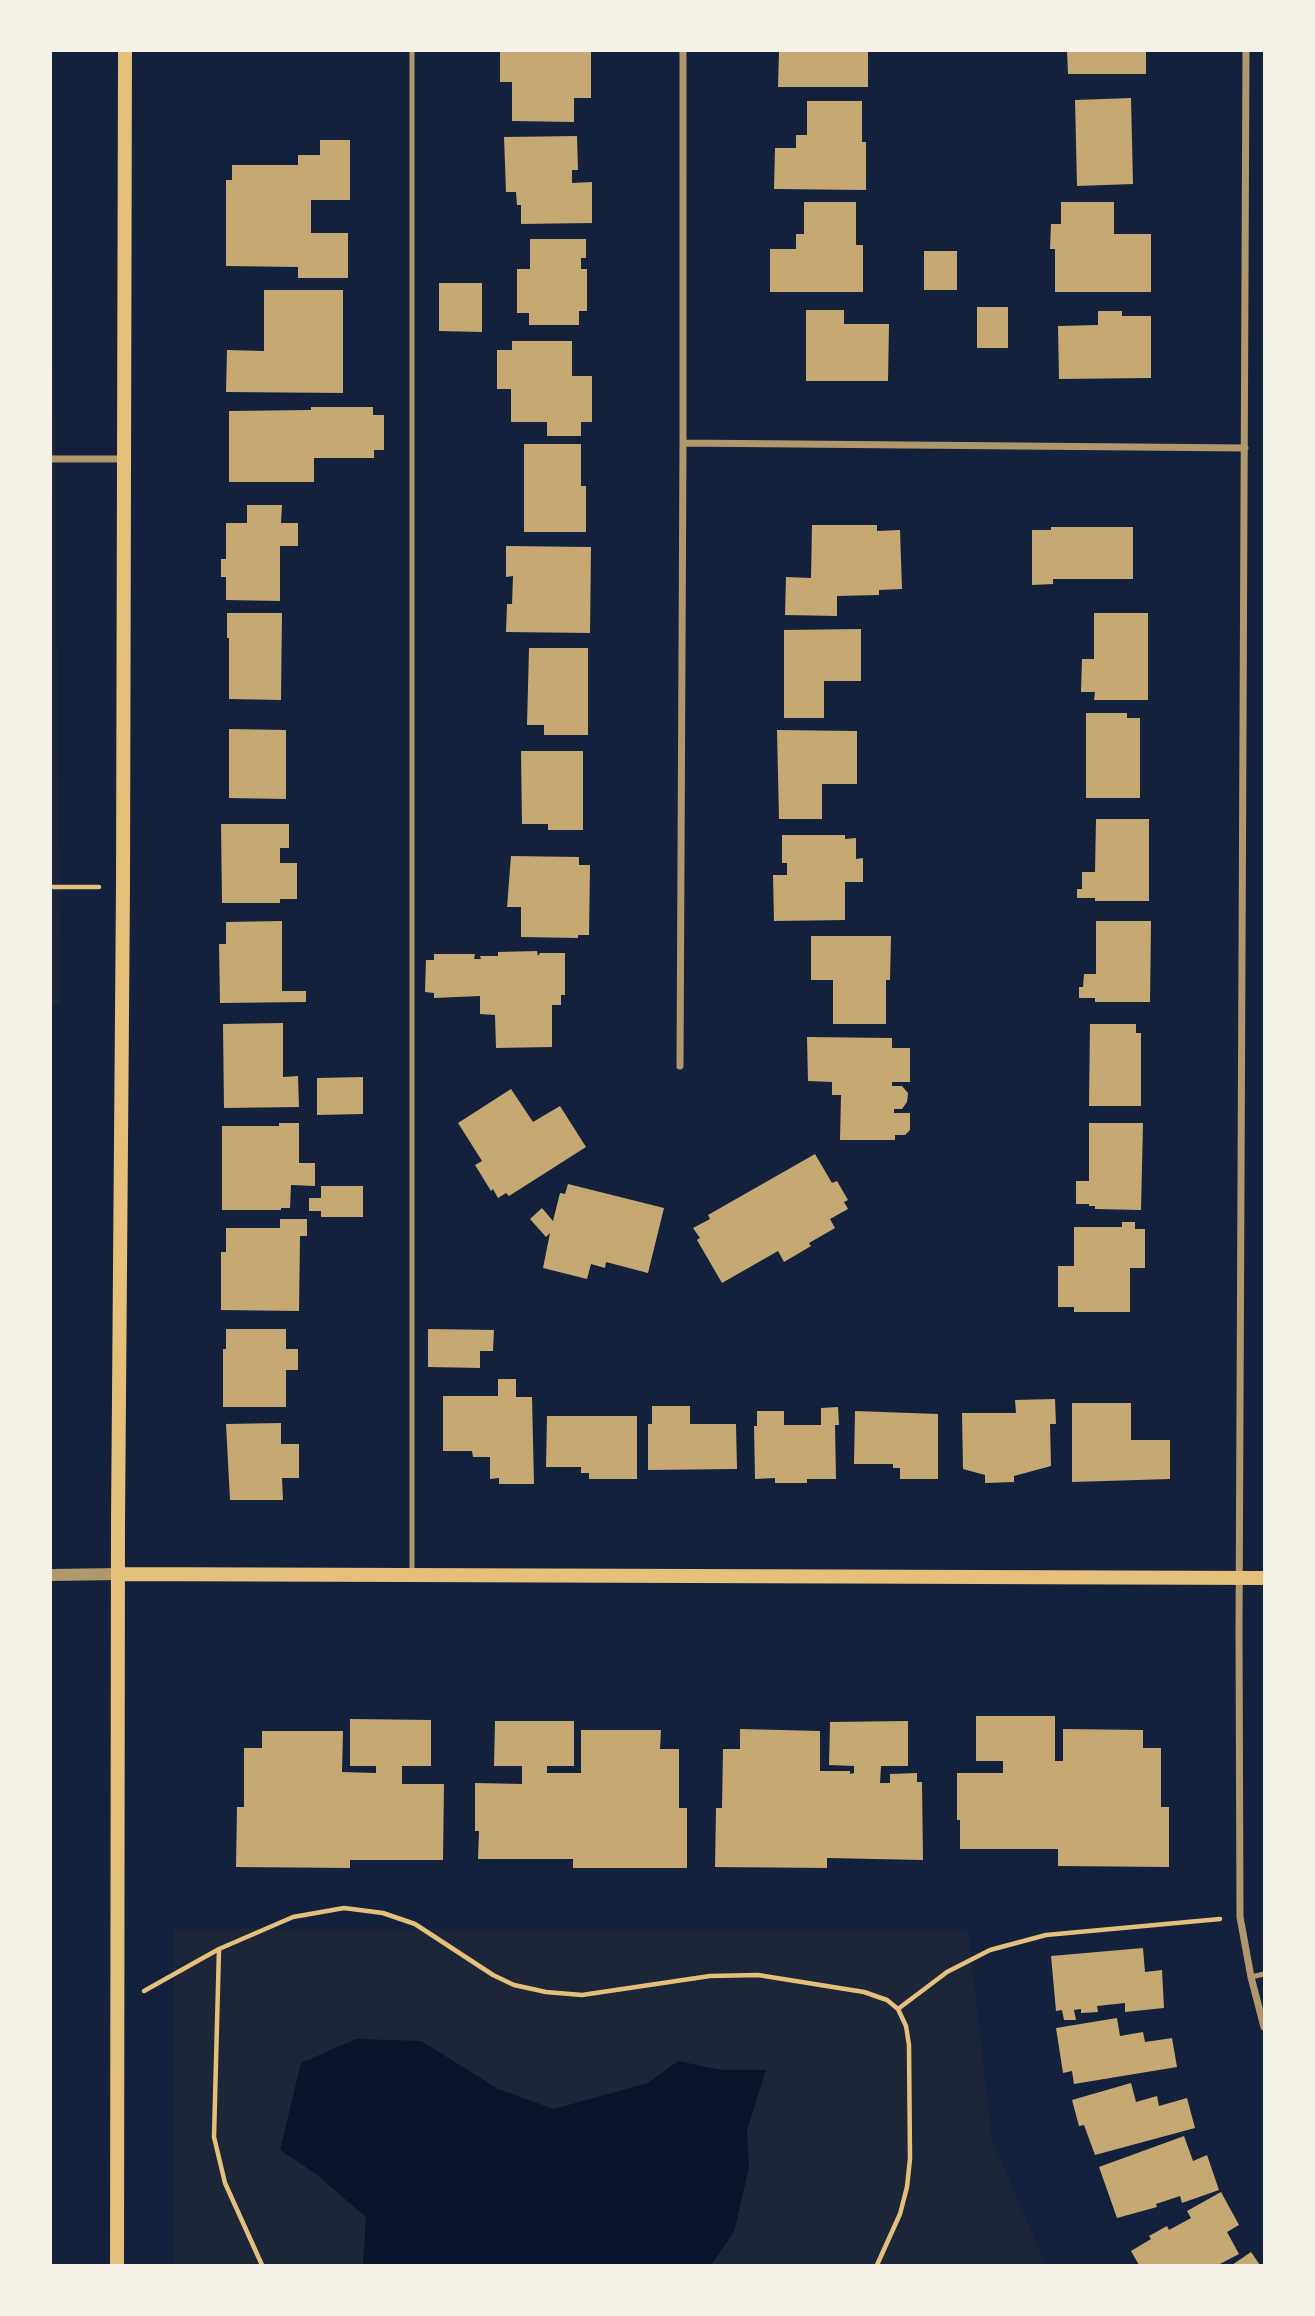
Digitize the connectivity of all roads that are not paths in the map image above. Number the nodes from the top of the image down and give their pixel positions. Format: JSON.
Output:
{"nodes":[{"id":1,"x":125,"y":51,"type":"edge"},
{"id":2,"x":412,"y":51,"type":"edge"},
{"id":3,"x":683,"y":51,"type":"edge"},
{"id":4,"x":1246,"y":51,"type":"edge"},
{"id":5,"x":684,"y":443,"type":"junction"},
{"id":6,"x":1245,"y":448,"type":"junction"},
{"id":7,"x":51,"y":459,"type":"edge"},
{"id":8,"x":123,"y":459,"type":"junction"},
{"id":9,"x":680,"y":1066,"type":"dead end"},
{"id":10,"x":118,"y":1574,"type":"junction"},
{"id":11,"x":412,"y":1574,"type":"junction"},
{"id":12,"x":51,"y":1575,"type":"edge"},
{"id":13,"x":1240,"y":1578,"type":"junction"},
{"id":14,"x":1264,"y":1578,"type":"edge"},
{"id":15,"x":1264,"y":1974,"type":"edge"},
{"id":16,"x":1251,"y":1977,"type":"junction"},
{"id":17,"x":1264,"y":2027,"type":"edge"},
{"id":18,"x":117,"y":2265,"type":"edge"}],
"edges":[{"from":1,"to":8,"type":"main road"},
{"from":2,"to":11,"type":"lane"},
{"from":3,"to":5,"type":"street"},
{"from":4,"to":6,"type":"street"},
{"from":5,"to":6,"type":"street"},
{"from":5,"to":9,"type":"street"},
{"from":6,"to":13,"type":"street"},
{"from":7,"to":8,"type":"street"},
{"from":8,"to":10,"type":"main road"},
{"from":10,"to":11,"type":"main road"},
{"from":10,"to":12,"type":"street"},
{"from":10,"to":18,"type":"main road"},
{"from":11,"to":13,"type":"main road"},
{"from":13,"to":14,"type":"main road"},
{"from":13,"to":16,"type":"street"},
{"from":15,"to":16,"type":"lane"},
{"from":16,"to":17,"type":"street"}]}
